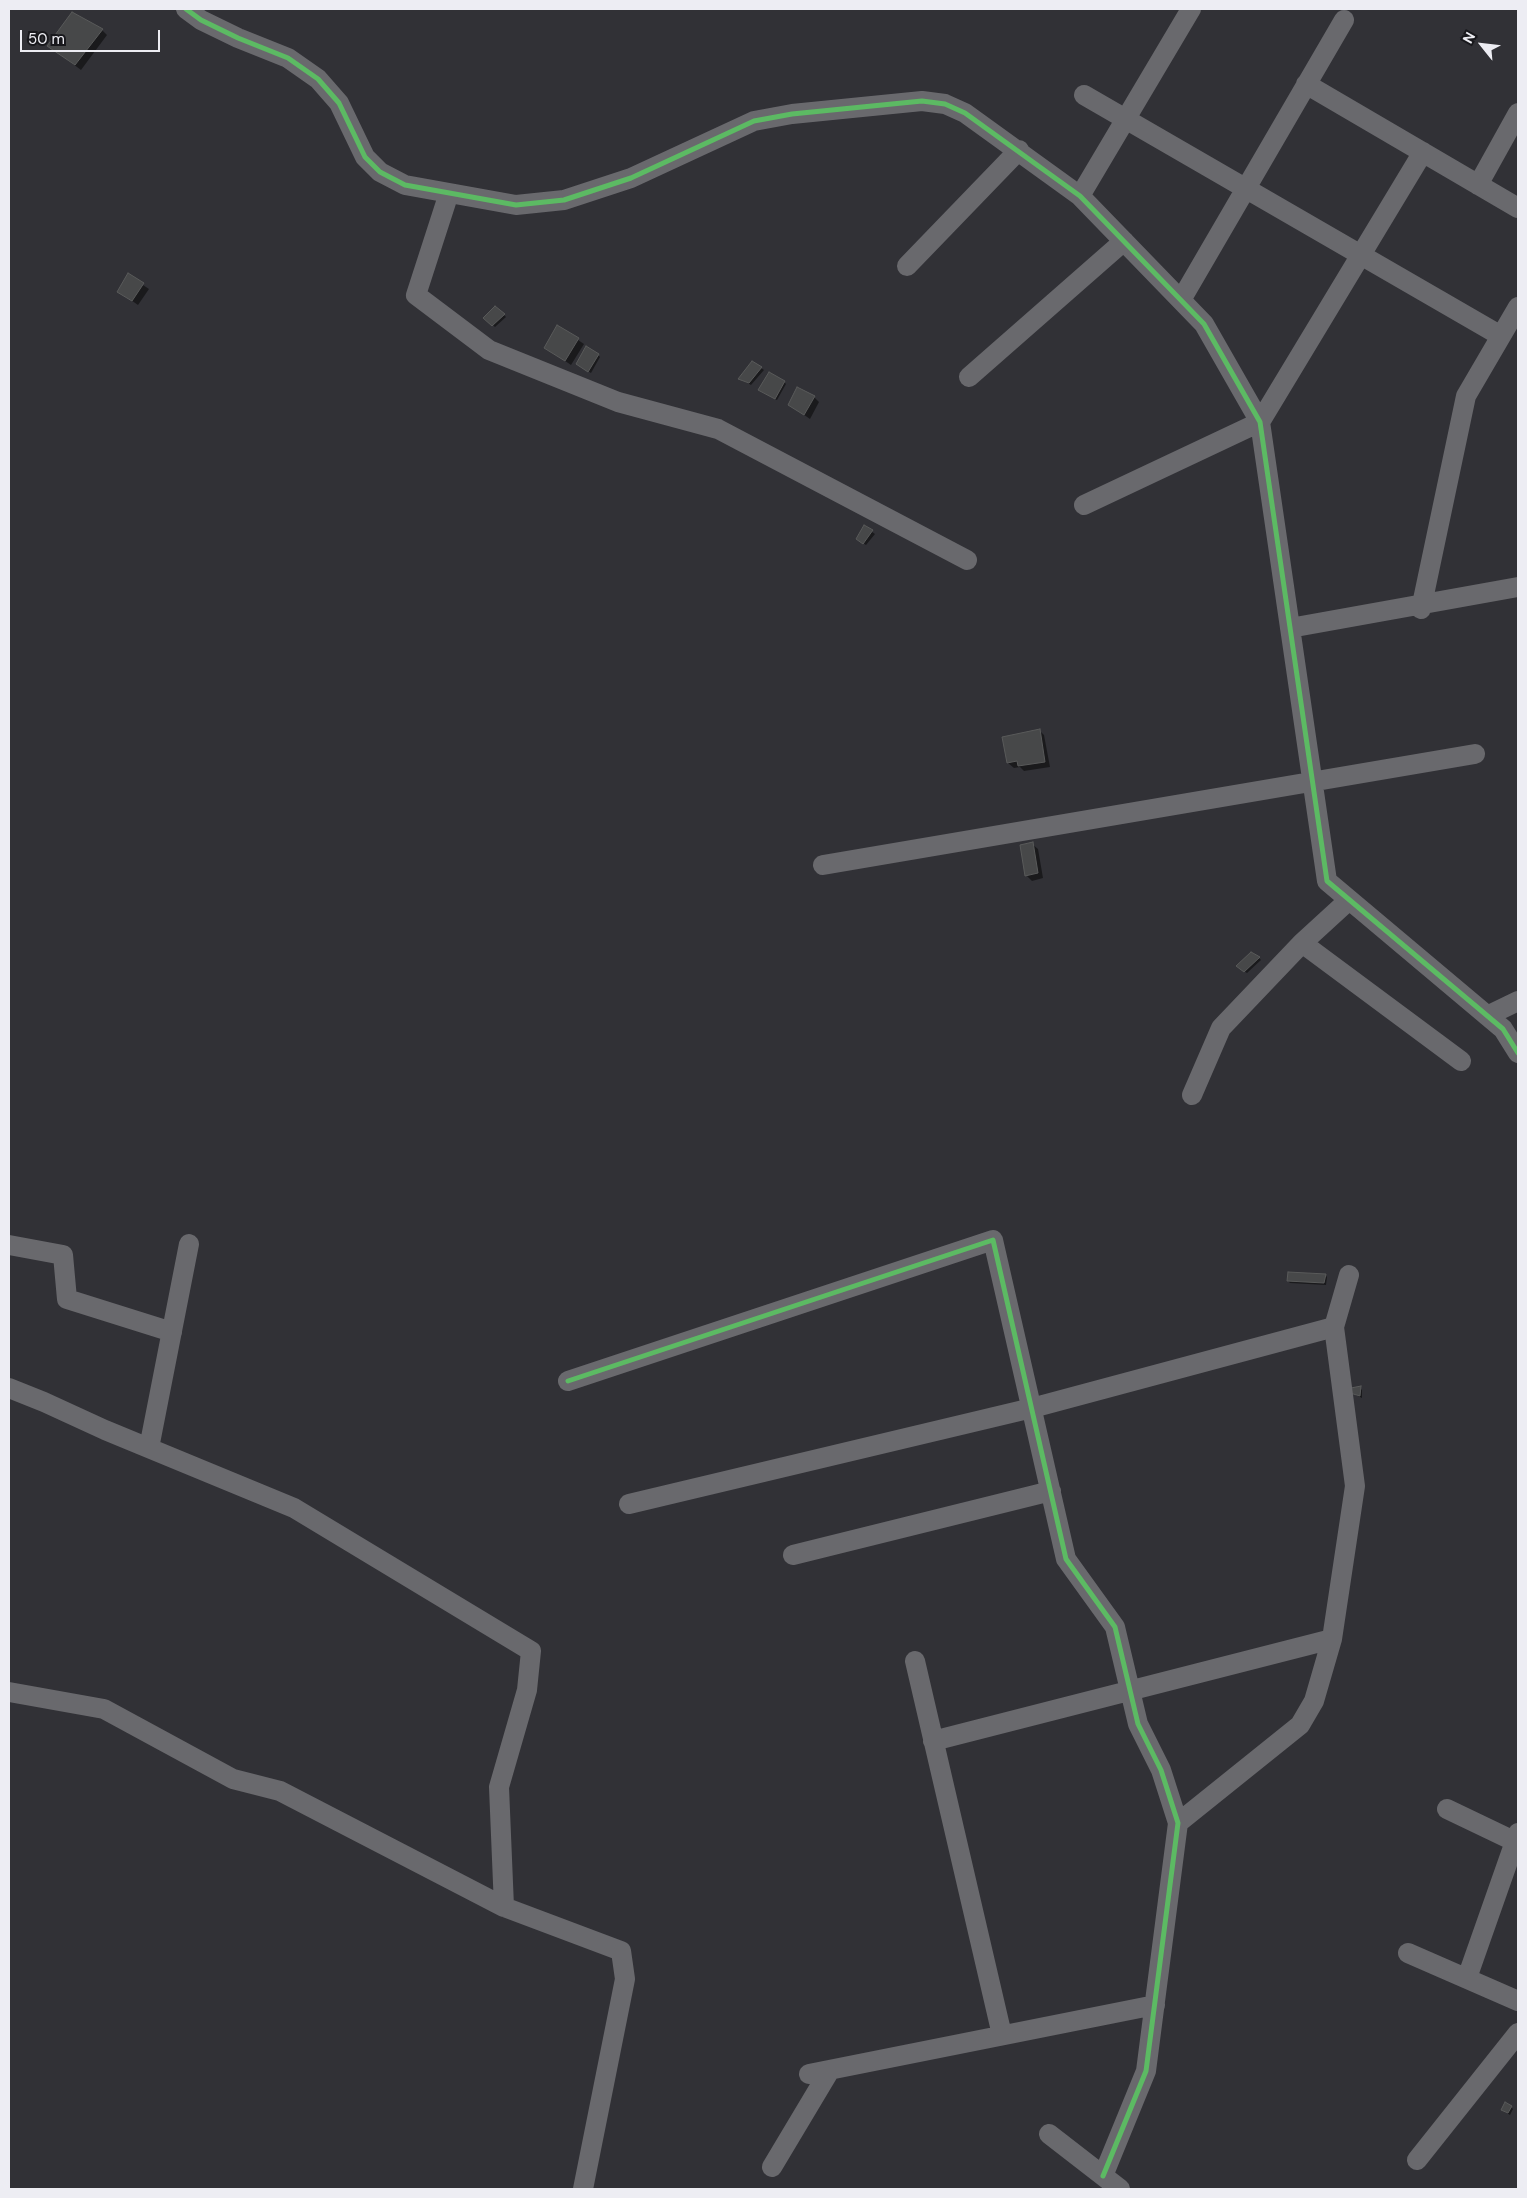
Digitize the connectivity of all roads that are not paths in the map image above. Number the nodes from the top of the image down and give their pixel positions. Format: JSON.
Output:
{"nodes":[{"id":1,"x":186,"y":9,"type":"edge"},
{"id":2,"x":1191,"y":9,"type":"edge"},
{"id":3,"x":1344,"y":20,"type":"dead end"},
{"id":4,"x":1306,"y":84,"type":"junction"},
{"id":5,"x":1084,"y":95,"type":"dead end"},
{"id":6,"x":1518,"y":113,"type":"edge"},
{"id":7,"x":1125,"y":119,"type":"junction"},
{"id":8,"x":1019,"y":150,"type":"junction"},
{"id":9,"x":1423,"y":152,"type":"junction"},
{"id":10,"x":1478,"y":185,"type":"junction"},
{"id":11,"x":1245,"y":189,"type":"junction"},
{"id":12,"x":449,"y":193,"type":"junction"},
{"id":13,"x":1080,"y":196,"type":"junction"},
{"id":14,"x":1518,"y":208,"type":"edge"},
{"id":15,"x":1124,"y":241,"type":"junction"},
{"id":16,"x":1360,"y":255,"type":"junction"},
{"id":17,"x":907,"y":266,"type":"dead end"},
{"id":18,"x":1181,"y":300,"type":"junction"},
{"id":19,"x":1518,"y":307,"type":"edge"},
{"id":20,"x":1501,"y":336,"type":"junction"},
{"id":21,"x":969,"y":376,"type":"dead end"},
{"id":22,"x":1260,"y":422,"type":"junction"},
{"id":23,"x":1084,"y":505,"type":"dead end"},
{"id":24,"x":967,"y":560,"type":"dead end"},
{"id":25,"x":1518,"y":586,"type":"edge"},
{"id":26,"x":1421,"y":607,"type":"junction"},
{"id":27,"x":1290,"y":628,"type":"junction"},
{"id":28,"x":1475,"y":754,"type":"dead end"},
{"id":29,"x":1312,"y":782,"type":"junction"},
{"id":30,"x":823,"y":865,"type":"dead end"},
{"id":31,"x":1349,"y":900,"type":"junction"},
{"id":32,"x":1302,"y":943,"type":"junction"},
{"id":33,"x":1518,"y":1000,"type":"edge"},
{"id":34,"x":1487,"y":1016,"type":"junction"},
{"id":35,"x":1518,"y":1053,"type":"edge"},
{"id":36,"x":1461,"y":1061,"type":"dead end"},
{"id":37,"x":1192,"y":1095,"type":"dead end"},
{"id":38,"x":189,"y":1244,"type":"dead end"},
{"id":39,"x":9,"y":1245,"type":"edge"},
{"id":40,"x":1349,"y":1275,"type":"dead end"},
{"id":41,"x":1334,"y":1327,"type":"junction"},
{"id":42,"x":172,"y":1332,"type":"junction"},
{"id":43,"x":568,"y":1380,"type":"dead end"},
{"id":44,"x":9,"y":1388,"type":"edge"},
{"id":45,"x":1032,"y":1408,"type":"junction"},
{"id":46,"x":149,"y":1448,"type":"junction"},
{"id":47,"x":1051,"y":1491,"type":"junction"},
{"id":48,"x":629,"y":1504,"type":"dead end"},
{"id":49,"x":793,"y":1555,"type":"dead end"},
{"id":50,"x":1332,"y":1639,"type":"junction"},
{"id":51,"x":915,"y":1662,"type":"dead end"},
{"id":52,"x":1130,"y":1691,"type":"junction"},
{"id":53,"x":9,"y":1692,"type":"edge"},
{"id":54,"x":933,"y":1741,"type":"junction"},
{"id":55,"x":1446,"y":1809,"type":"dead end"},
{"id":56,"x":1178,"y":1823,"type":"junction"},
{"id":57,"x":1517,"y":1839,"type":"edge"},
{"id":58,"x":504,"y":1907,"type":"junction"},
{"id":59,"x":1408,"y":1953,"type":"dead end"},
{"id":60,"x":1466,"y":1978,"type":"junction"},
{"id":61,"x":1518,"y":2000,"type":"edge"},
{"id":62,"x":1155,"y":2005,"type":"junction"},
{"id":63,"x":1518,"y":2033,"type":"edge"},
{"id":64,"x":1002,"y":2035,"type":"junction"},
{"id":65,"x":830,"y":2070,"type":"junction"},
{"id":66,"x":810,"y":2074,"type":"dead end"},
{"id":67,"x":1049,"y":2134,"type":"dead end"},
{"id":68,"x":1417,"y":2160,"type":"dead end"},
{"id":69,"x":772,"y":2167,"type":"dead end"},
{"id":70,"x":1103,"y":2176,"type":"junction"},
{"id":71,"x":583,"y":2189,"type":"edge"},
{"id":72,"x":1120,"y":2189,"type":"edge"}],
"edges":[{"from":1,"to":12,"type":"street"},
{"from":2,"to":7,"type":"street"},
{"from":3,"to":4,"type":"street"},
{"from":4,"to":9,"type":"street"},
{"from":4,"to":11,"type":"street"},
{"from":5,"to":7,"type":"street"},
{"from":6,"to":10,"type":"street"},
{"from":7,"to":11,"type":"street"},
{"from":7,"to":13,"type":"street"},
{"from":8,"to":12,"type":"street"},
{"from":8,"to":13,"type":"street"},
{"from":8,"to":17,"type":"street"},
{"from":9,"to":10,"type":"street"},
{"from":9,"to":16,"type":"street"},
{"from":10,"to":14,"type":"street"},
{"from":11,"to":16,"type":"street"},
{"from":11,"to":18,"type":"street"},
{"from":12,"to":24,"type":"street"},
{"from":13,"to":15,"type":"street"},
{"from":15,"to":18,"type":"street"},
{"from":15,"to":21,"type":"street"},
{"from":16,"to":20,"type":"street"},
{"from":16,"to":22,"type":"street"},
{"from":18,"to":22,"type":"street"},
{"from":19,"to":20,"type":"street"},
{"from":20,"to":26,"type":"street"},
{"from":22,"to":23,"type":"street"},
{"from":22,"to":27,"type":"street"},
{"from":25,"to":26,"type":"street"},
{"from":26,"to":27,"type":"street"},
{"from":27,"to":29,"type":"street"},
{"from":28,"to":29,"type":"street"},
{"from":29,"to":30,"type":"street"},
{"from":29,"to":31,"type":"street"},
{"from":31,"to":32,"type":"street"},
{"from":31,"to":34,"type":"street"},
{"from":32,"to":36,"type":"street"},
{"from":32,"to":37,"type":"street"},
{"from":33,"to":34,"type":"street"},
{"from":34,"to":35,"type":"street"},
{"from":38,"to":42,"type":"street"},
{"from":39,"to":42,"type":"street"},
{"from":40,"to":41,"type":"street"},
{"from":41,"to":45,"type":"street"},
{"from":41,"to":50,"type":"street"},
{"from":42,"to":46,"type":"street"},
{"from":43,"to":45,"type":"street"},
{"from":44,"to":46,"type":"street"},
{"from":45,"to":47,"type":"street"},
{"from":45,"to":48,"type":"street"},
{"from":46,"to":58,"type":"street"},
{"from":47,"to":49,"type":"street"},
{"from":47,"to":52,"type":"street"},
{"from":50,"to":52,"type":"street"},
{"from":50,"to":56,"type":"street"},
{"from":51,"to":54,"type":"street"},
{"from":52,"to":54,"type":"street"},
{"from":52,"to":56,"type":"street"},
{"from":53,"to":58,"type":"street"},
{"from":54,"to":64,"type":"street"},
{"from":55,"to":57,"type":"street"},
{"from":56,"to":62,"type":"street"},
{"from":57,"to":60,"type":"street"},
{"from":58,"to":71,"type":"street"},
{"from":59,"to":60,"type":"street"},
{"from":60,"to":61,"type":"street"},
{"from":62,"to":64,"type":"street"},
{"from":62,"to":70,"type":"street"},
{"from":63,"to":68,"type":"street"},
{"from":64,"to":65,"type":"street"},
{"from":65,"to":66,"type":"street"},
{"from":65,"to":69,"type":"street"},
{"from":67,"to":70,"type":"street"},
{"from":70,"to":72,"type":"street"}]}
